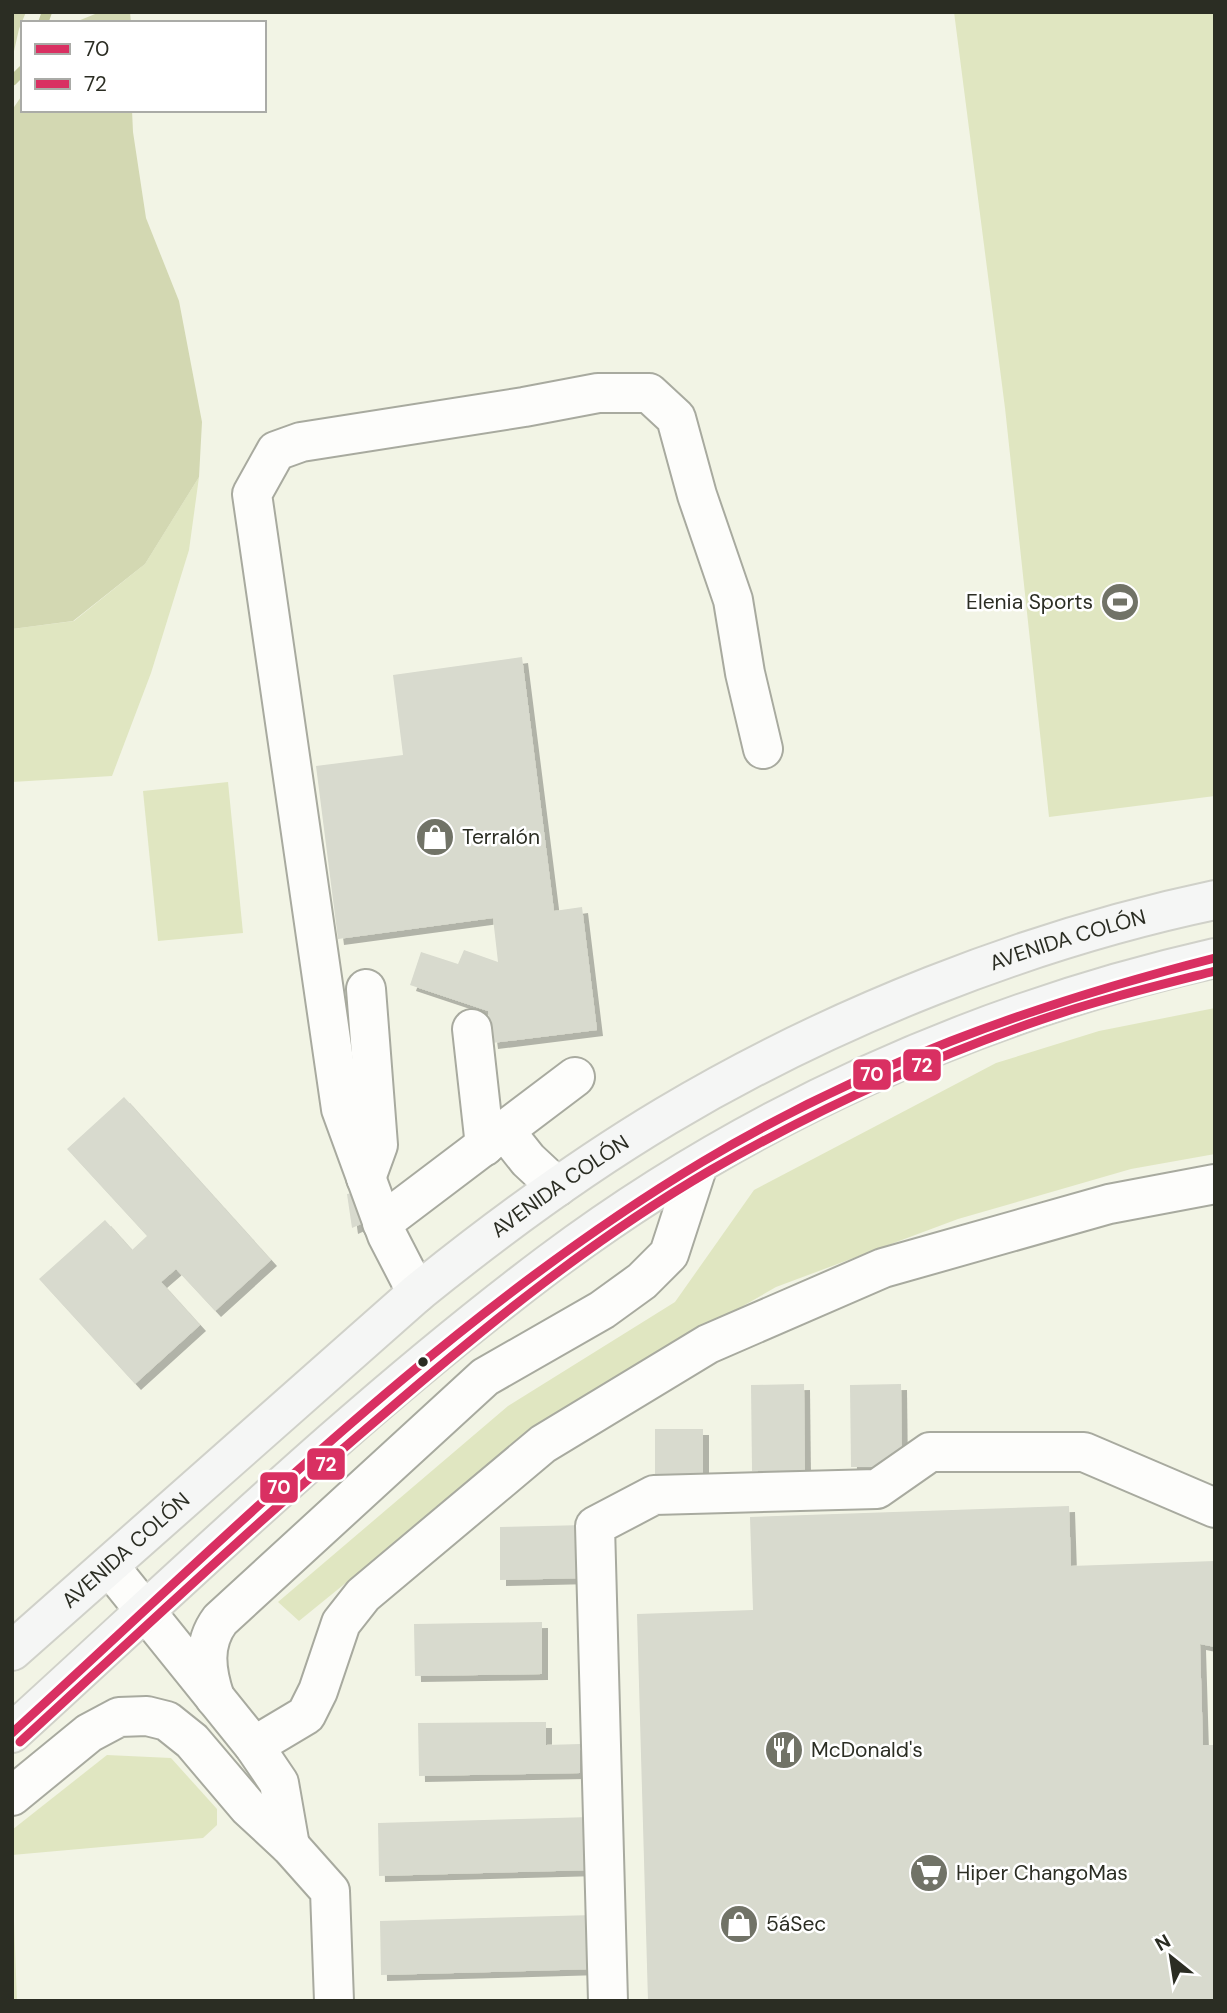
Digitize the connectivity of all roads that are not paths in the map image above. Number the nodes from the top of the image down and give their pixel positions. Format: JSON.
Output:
{"nodes":[{"id":1,"x":764,"y":749,"type":"dead end"},
{"id":2,"x":1215,"y":900,"type":"edge"},
{"id":3,"x":1215,"y":958,"type":"edge"},
{"id":4,"x":366,"y":989,"type":"dead end"},
{"id":5,"x":472,"y":1029,"type":"dead end"},
{"id":6,"x":575,"y":1077,"type":"dead end"},
{"id":7,"x":495,"y":1138,"type":"junction"},
{"id":8,"x":698,"y":1165,"type":"junction"},
{"id":9,"x":366,"y":1178,"type":"junction"},
{"id":10,"x":1215,"y":1184,"type":"edge"},
{"id":11,"x":557,"y":1187,"type":"junction"},
{"id":12,"x":382,"y":1223,"type":"junction"},
{"id":13,"x":417,"y":1293,"type":"junction"},
{"id":14,"x":1215,"y":1508,"type":"edge"},
{"id":15,"x":109,"y":1566,"type":"junction"},
{"id":16,"x":146,"y":1612,"type":"junction"},
{"id":17,"x":12,"y":1651,"type":"edge"},
{"id":18,"x":215,"y":1698,"type":"junction"},
{"id":19,"x":12,"y":1733,"type":"edge"},
{"id":20,"x":254,"y":1746,"type":"junction"},
{"id":21,"x":12,"y":1796,"type":"edge"},
{"id":22,"x":290,"y":1846,"type":"junction"},
{"id":23,"x":334,"y":2001,"type":"edge"},
{"id":24,"x":608,"y":2001,"type":"edge"}],
"edges":[{"from":1,"to":9,"type":"lane"},
{"from":2,"to":11,"type":"main road","name":"AVENIDA COLÓN"},
{"from":3,"to":8,"type":"main road"},
{"from":4,"to":9,"type":"lane"},
{"from":5,"to":7,"type":"lane"},
{"from":6,"to":7,"type":"lane"},
{"from":7,"to":11,"type":"lane"},
{"from":7,"to":12,"type":"lane"},
{"from":8,"to":16,"type":"main road"},
{"from":8,"to":18,"type":"lane"},
{"from":9,"to":12,"type":"lane"},
{"from":10,"to":20,"type":"lane"},
{"from":11,"to":13,"type":"main road","name":"AVENIDA COLÓN"},
{"from":12,"to":13,"type":"lane"},
{"from":13,"to":15,"type":"main road","name":"AVENIDA COLÓN"},
{"from":14,"to":24,"type":"lane"},
{"from":15,"to":16,"type":"lane"},
{"from":15,"to":17,"type":"main road","name":"AVENIDA COLÓN"},
{"from":16,"to":18,"type":"lane"},
{"from":16,"to":19,"type":"main road"},
{"from":18,"to":20,"type":"lane"},
{"from":20,"to":22,"type":"lane"},
{"from":21,"to":22,"type":"lane"},
{"from":22,"to":23,"type":"lane"}]}
